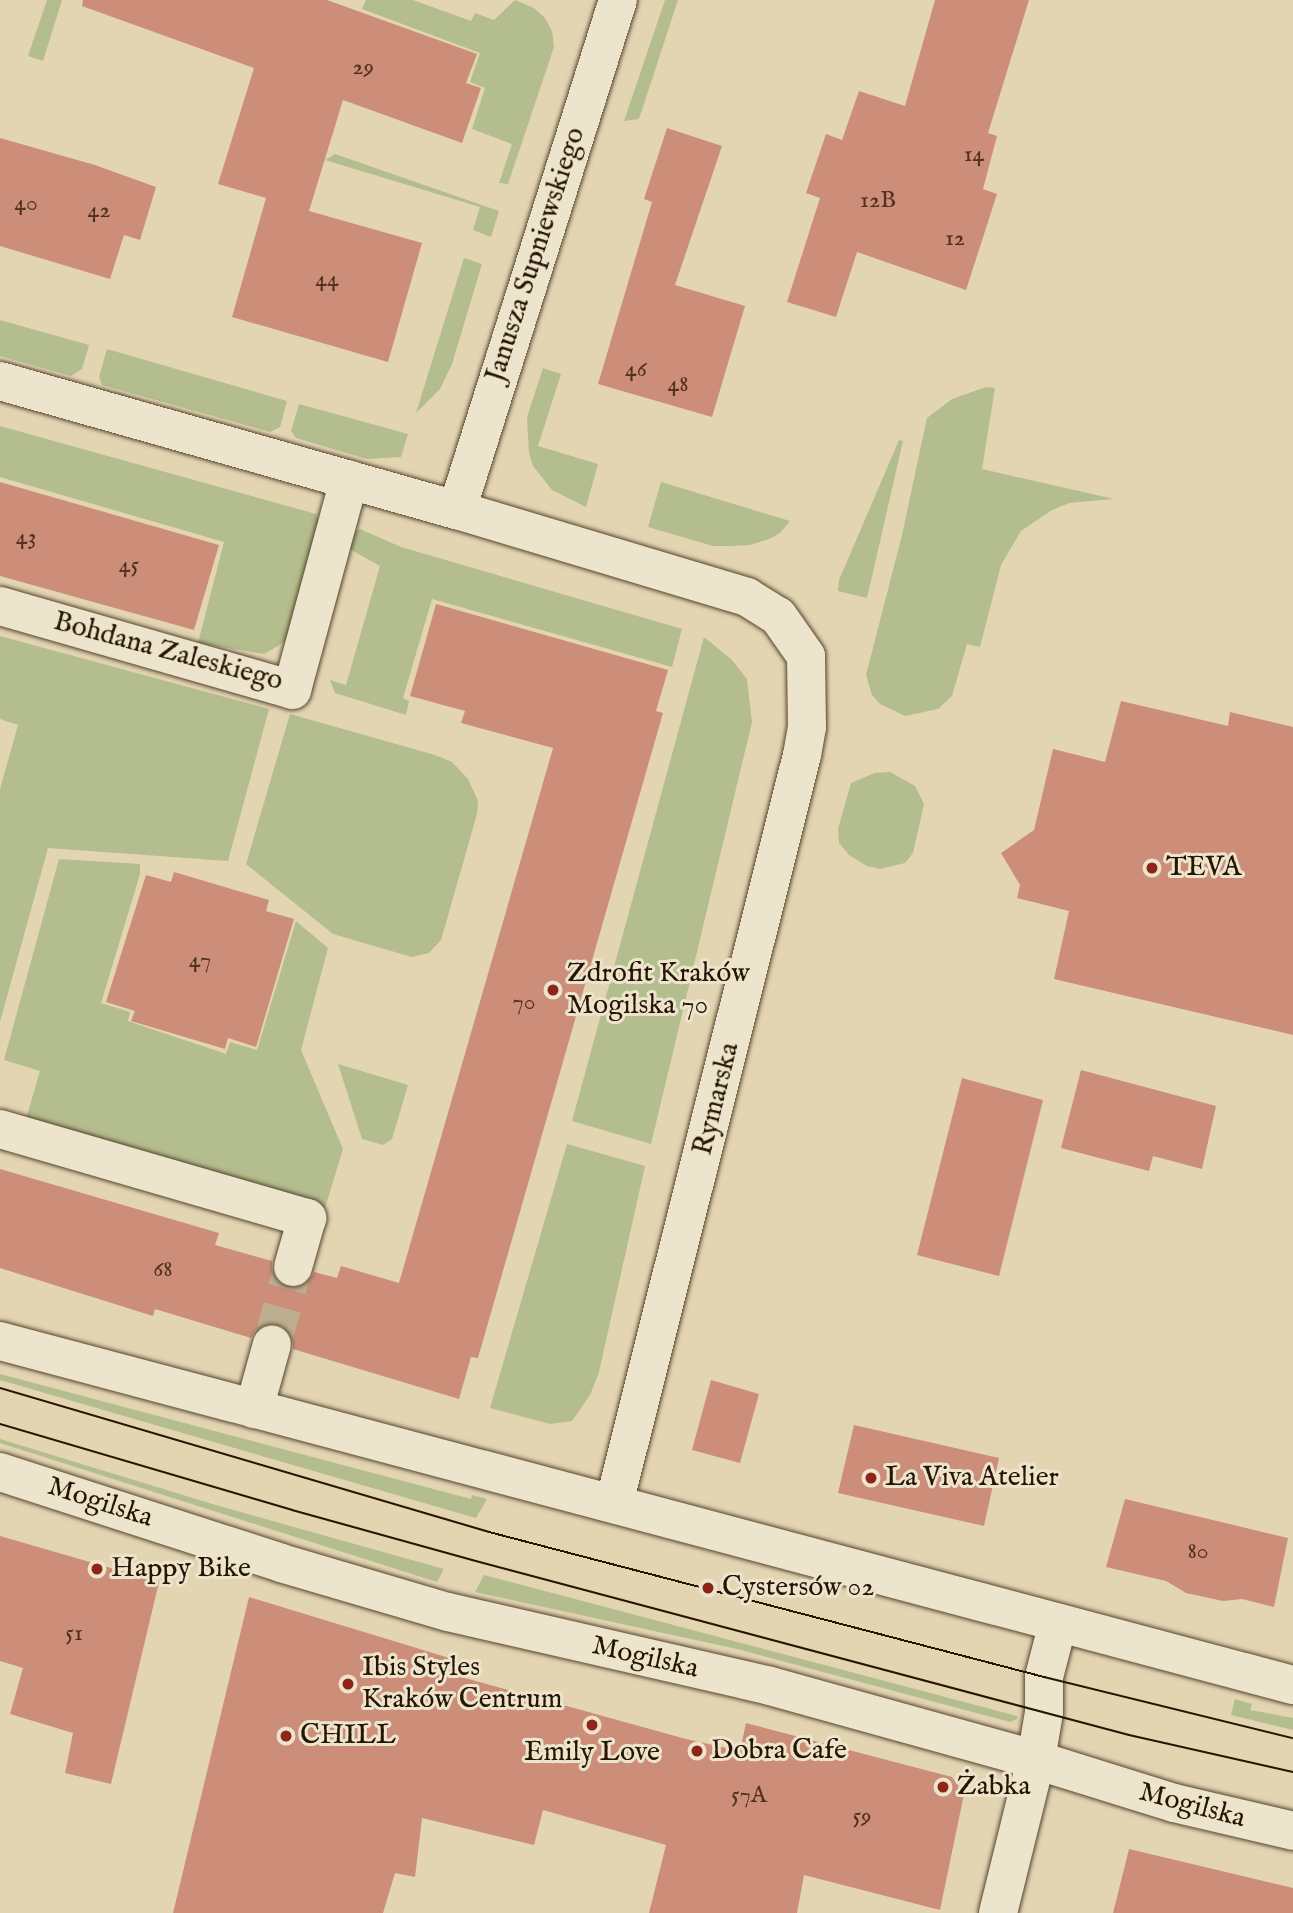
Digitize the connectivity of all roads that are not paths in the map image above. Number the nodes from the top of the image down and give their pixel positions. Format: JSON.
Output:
{"nodes":[{"id":1,"x":618,"y":0,"type":"edge"},
{"id":2,"x":0,"y":381,"type":"edge"},
{"id":3,"x":349,"y":480,"type":"junction"},
{"id":4,"x":457,"y":510,"type":"junction"},
{"id":5,"x":0,"y":606,"type":"edge"},
{"id":6,"x":0,"y":1129,"type":"edge"},
{"id":7,"x":293,"y":1267,"type":"tunnel mouth"},
{"id":8,"x":0,"y":1341,"type":"edge"},
{"id":9,"x":272,"y":1344,"type":"tunnel mouth"},
{"id":10,"x":254,"y":1409,"type":"junction"},
{"id":11,"x":0,"y":1472,"type":"edge"},
{"id":12,"x":614,"y":1504,"type":"junction"},
{"id":13,"x":1058,"y":1623,"type":"junction"},
{"id":14,"x":1293,"y":1685,"type":"edge"},
{"id":15,"x":1036,"y":1760,"type":"junction"},
{"id":16,"x":1293,"y":1831,"type":"edge"},
{"id":17,"x":998,"y":1913,"type":"edge"}],
"edges":[{"from":1,"to":4,"type":"street","name":"Janusza Supniewskiego"},
{"from":2,"to":3,"type":"street"},
{"from":3,"to":4,"type":"street"},
{"from":3,"to":5,"type":"street","name":"Bohdana Zaleskiego"},
{"from":4,"to":12,"type":"street","name":"Rymarska"},
{"from":6,"to":7,"type":"street"},
{"from":8,"to":10,"type":"street"},
{"from":9,"to":10,"type":"street"},
{"from":10,"to":12,"type":"street"},
{"from":11,"to":15,"type":"street","name":"Mogilska"},
{"from":12,"to":13,"type":"street"},
{"from":13,"to":14,"type":"street"},
{"from":13,"to":15,"type":"street"},
{"from":15,"to":16,"type":"street","name":"Mogilska"},
{"from":15,"to":17,"type":"street"}]}
